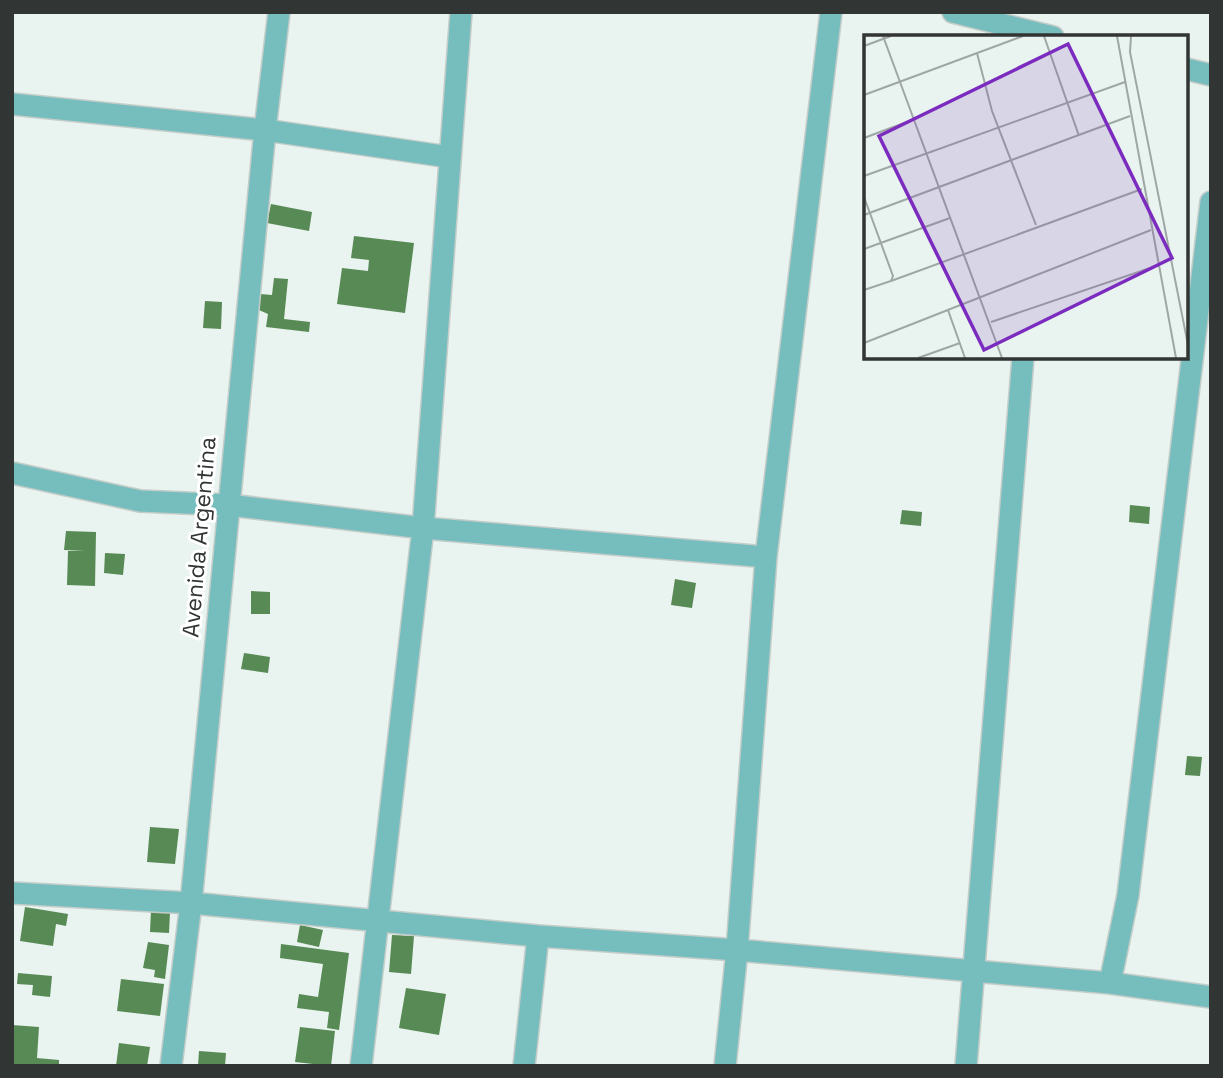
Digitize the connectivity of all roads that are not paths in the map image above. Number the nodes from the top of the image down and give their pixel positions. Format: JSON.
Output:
{"nodes":[{"id":1,"x":279,"y":12,"type":"edge"},
{"id":2,"x":461,"y":12,"type":"edge"},
{"id":3,"x":831,"y":12,"type":"edge"},
{"id":4,"x":953,"y":12,"type":"edge"},
{"id":5,"x":1046,"y":35,"type":"edge"},
{"id":6,"x":1188,"y":69,"type":"edge"},
{"id":7,"x":1211,"y":75,"type":"edge"},
{"id":8,"x":12,"y":104,"type":"edge"},
{"id":9,"x":265,"y":130,"type":"junction"},
{"id":10,"x":449,"y":157,"type":"junction"},
{"id":11,"x":1211,"y":202,"type":"edge"},
{"id":12,"x":1023,"y":359,"type":"edge"},
{"id":13,"x":12,"y":473,"type":"edge"},
{"id":14,"x":229,"y":505,"type":"junction"},
{"id":15,"x":423,"y":528,"type":"junction"},
{"id":16,"x":766,"y":557,"type":"junction"},
{"id":17,"x":12,"y":893,"type":"edge"},
{"id":18,"x":191,"y":903,"type":"junction"},
{"id":19,"x":378,"y":919,"type":"junction"},
{"id":20,"x":538,"y":936,"type":"junction"},
{"id":21,"x":737,"y":950,"type":"junction"},
{"id":22,"x":973,"y":972,"type":"junction"},
{"id":23,"x":1110,"y":983,"type":"junction"},
{"id":24,"x":1211,"y":997,"type":"edge"},
{"id":25,"x":171,"y":1066,"type":"edge"},
{"id":26,"x":361,"y":1066,"type":"edge"},
{"id":27,"x":524,"y":1066,"type":"edge"},
{"id":28,"x":725,"y":1066,"type":"edge"},
{"id":29,"x":966,"y":1066,"type":"edge"}],
"edges":[{"from":1,"to":9,"type":"street","name":"Avenida Argentina"},
{"from":2,"to":10,"type":"street"},
{"from":3,"to":16,"type":"street"},
{"from":4,"to":5,"type":"street"},
{"from":6,"to":7,"type":"street"},
{"from":8,"to":9,"type":"street"},
{"from":9,"to":10,"type":"street"},
{"from":9,"to":14,"type":"street","name":"Avenida Argentina"},
{"from":10,"to":15,"type":"street"},
{"from":11,"to":23,"type":"street"},
{"from":12,"to":22,"type":"street"},
{"from":13,"to":14,"type":"street"},
{"from":14,"to":15,"type":"street"},
{"from":14,"to":18,"type":"street","name":"Avenida Argentina"},
{"from":15,"to":16,"type":"street"},
{"from":15,"to":19,"type":"street"},
{"from":16,"to":21,"type":"street"},
{"from":17,"to":18,"type":"street"},
{"from":18,"to":19,"type":"street"},
{"from":18,"to":25,"type":"street","name":"Avenida Argentina"},
{"from":19,"to":20,"type":"street"},
{"from":19,"to":26,"type":"street"},
{"from":20,"to":21,"type":"street"},
{"from":20,"to":27,"type":"street"},
{"from":21,"to":22,"type":"street"},
{"from":21,"to":28,"type":"street"},
{"from":22,"to":23,"type":"street"},
{"from":22,"to":29,"type":"street"},
{"from":23,"to":24,"type":"street"}]}
